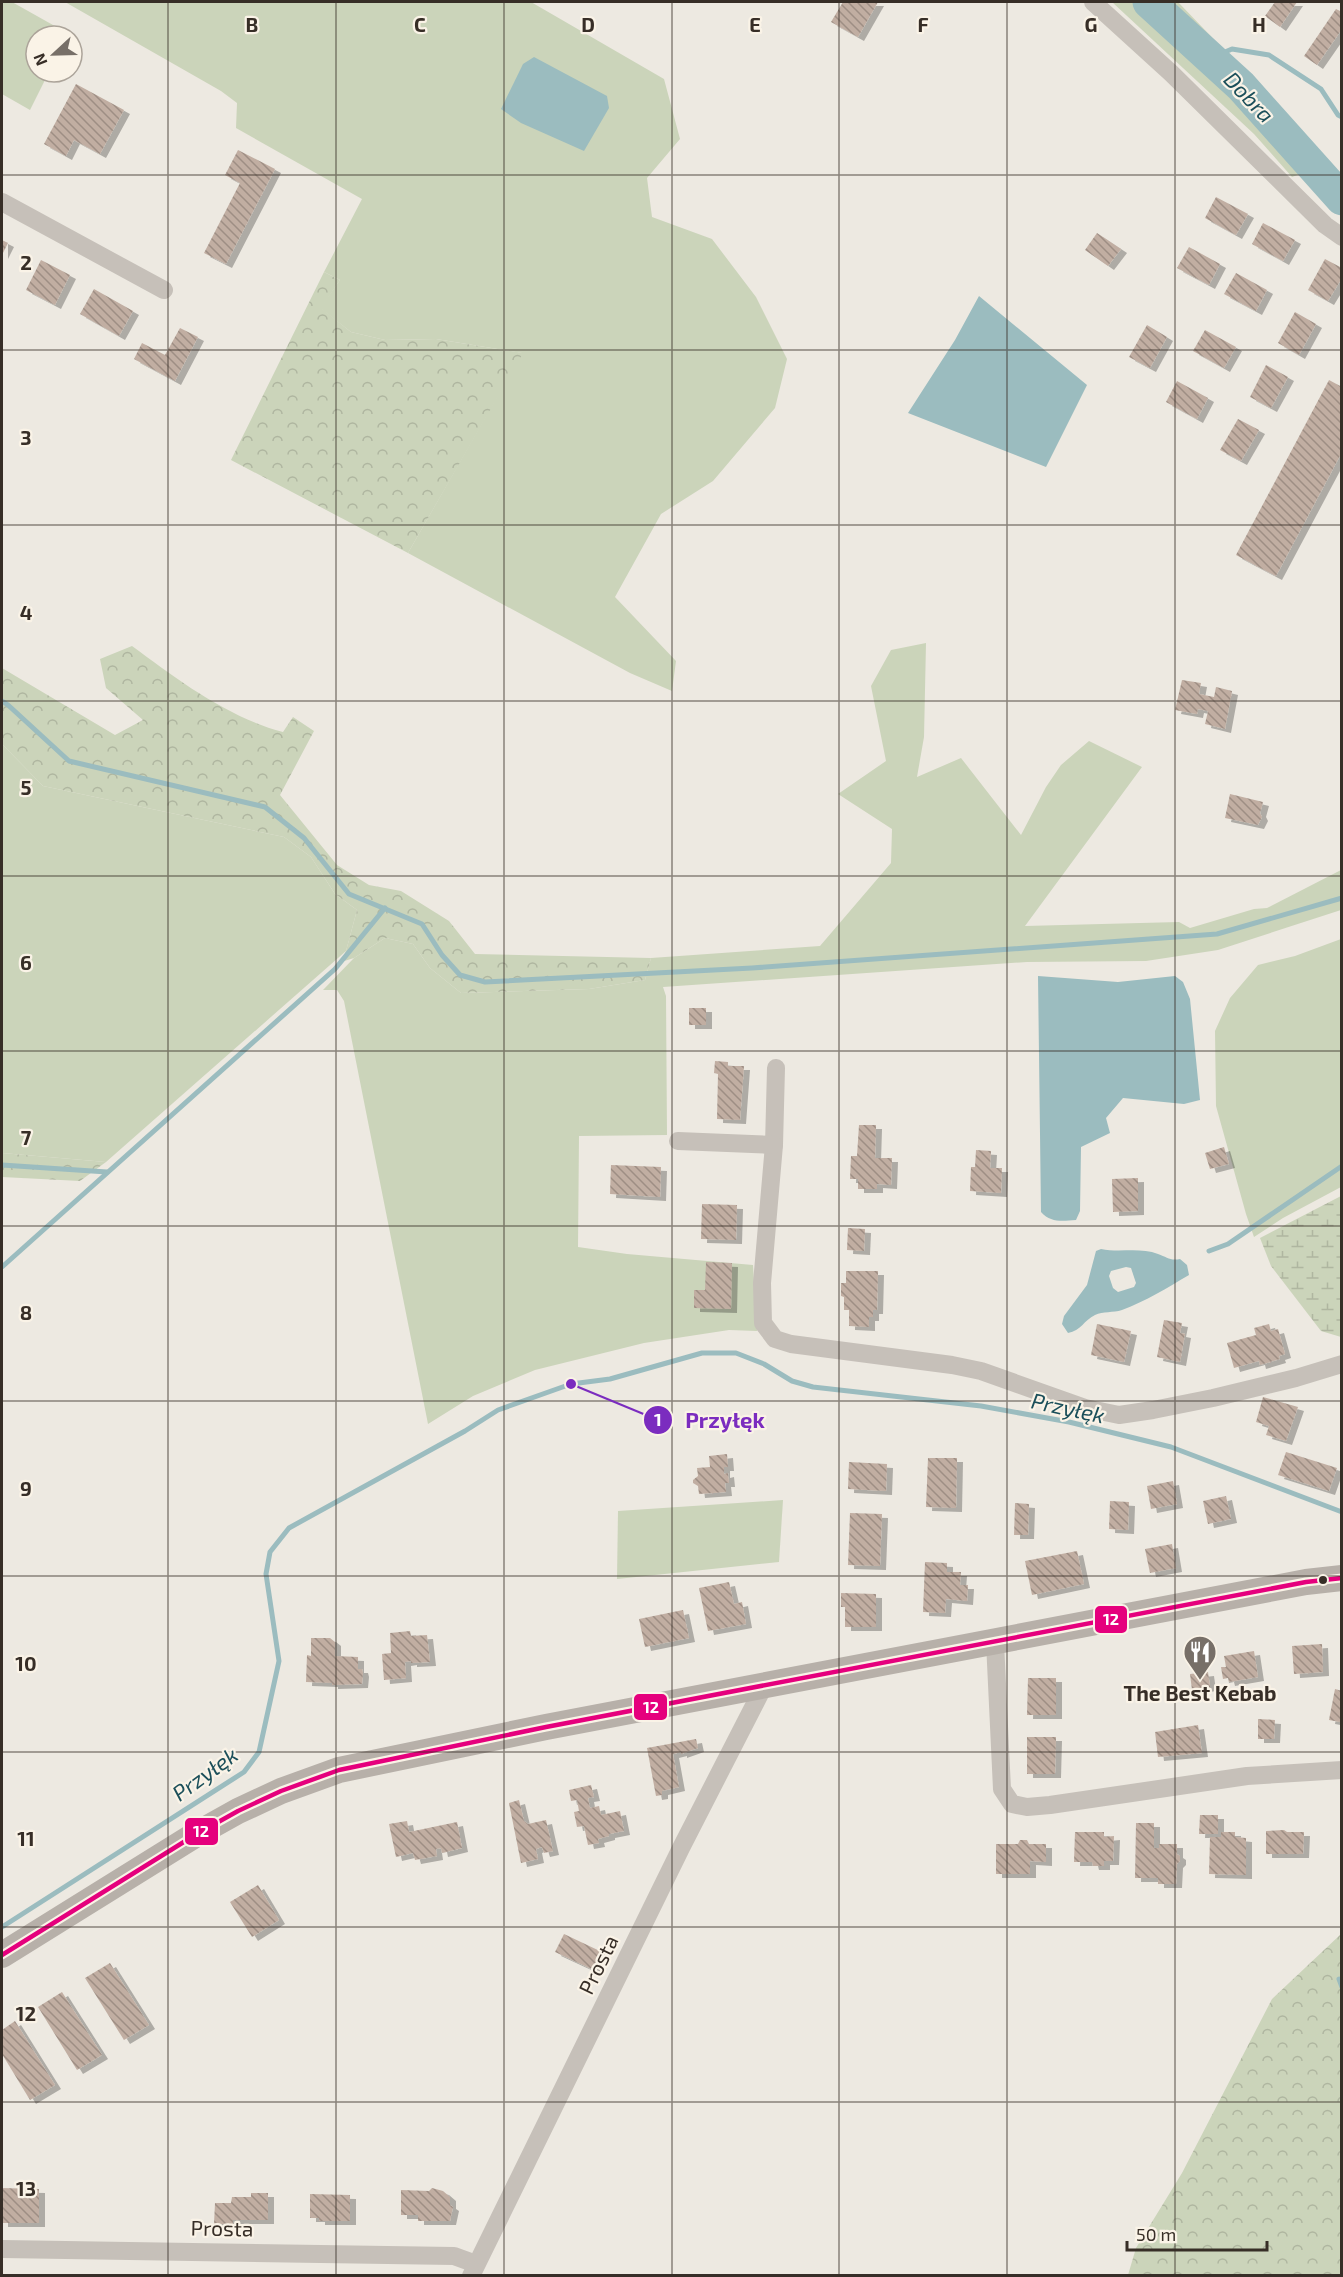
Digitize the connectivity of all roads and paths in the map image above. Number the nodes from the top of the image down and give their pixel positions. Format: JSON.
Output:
{"nodes":[{"id":1,"x":1093,"y":2,"type":"edge"},
{"id":2,"x":2,"y":202,"type":"edge"},
{"id":3,"x":1341,"y":237,"type":"edge"},
{"id":4,"x":164,"y":290,"type":"dead end"},
{"id":5,"x":776,"y":1068,"type":"dead end"},
{"id":6,"x":678,"y":1141,"type":"dead end"},
{"id":7,"x":774,"y":1145,"type":"junction"},
{"id":8,"x":1341,"y":1364,"type":"edge"},
{"id":9,"x":1341,"y":1578,"type":"edge"},
{"id":10,"x":995,"y":1642,"type":"junction"},
{"id":11,"x":764,"y":1686,"type":"junction"},
{"id":12,"x":1341,"y":1770,"type":"edge"},
{"id":13,"x":2,"y":1954,"type":"edge"},
{"id":14,"x":2,"y":2250,"type":"edge"},
{"id":15,"x":474,"y":2270,"type":"edge"}],
"edges":[{"from":1,"to":3,"type":"street"},
{"from":2,"to":4,"type":"street"},
{"from":5,"to":7,"type":"street"},
{"from":6,"to":7,"type":"street"},
{"from":7,"to":8,"type":"street"},
{"from":9,"to":10,"type":"street"},
{"from":10,"to":11,"type":"street"},
{"from":10,"to":12,"type":"street"},
{"from":11,"to":13,"type":"street"},
{"from":11,"to":15,"type":"street","name":"Prosta"},
{"from":14,"to":15,"type":"street","name":"Prosta"}]}
